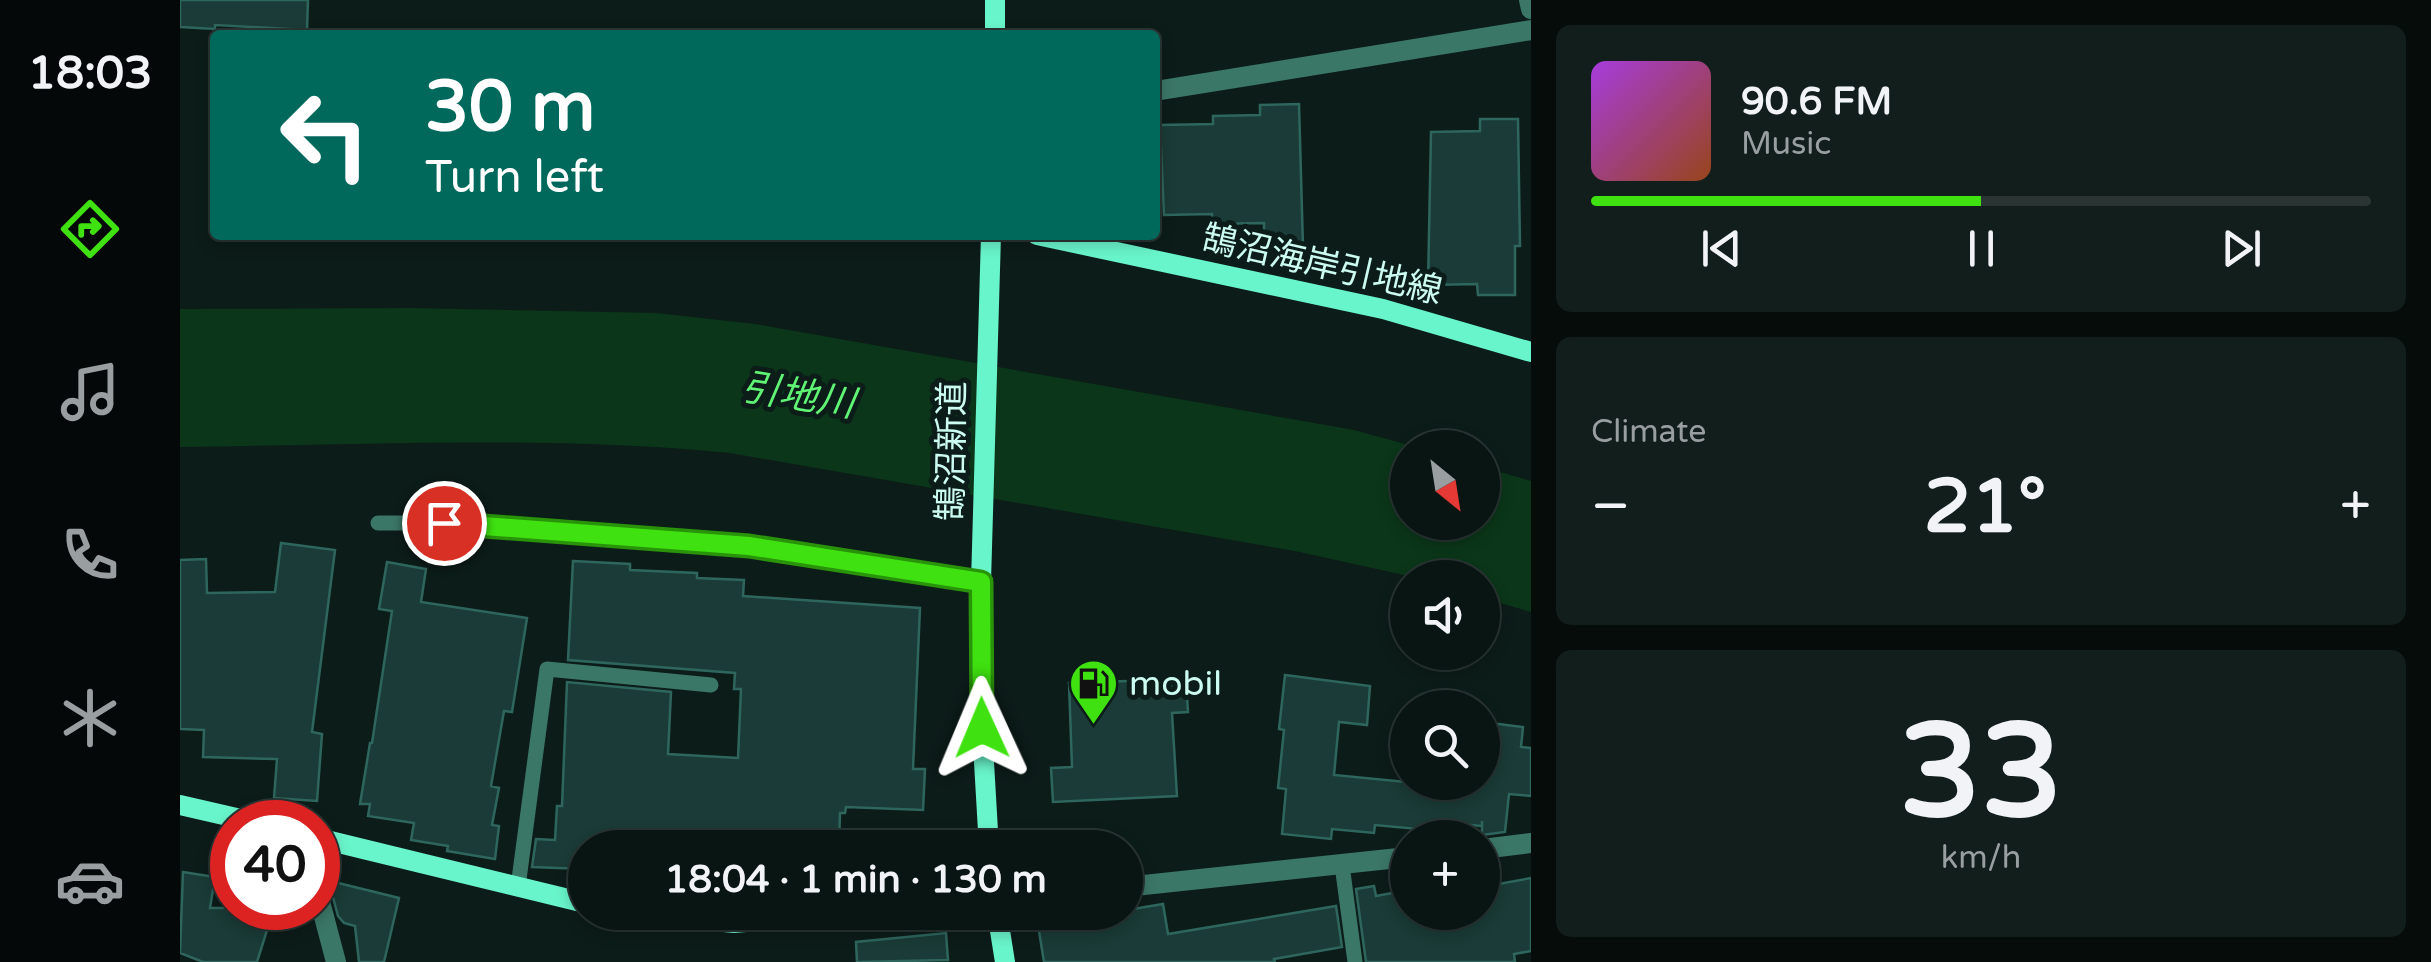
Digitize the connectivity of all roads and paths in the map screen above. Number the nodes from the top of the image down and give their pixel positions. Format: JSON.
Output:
{"nodes":[{"id":1,"x":996,"y":0,"type":"edge"},
{"id":2,"x":1529,"y":0,"type":"edge"},
{"id":3,"x":1531,"y":9,"type":"edge"},
{"id":4,"x":995,"y":30,"type":"edge"},
{"id":5,"x":1531,"y":30,"type":"edge"},
{"id":6,"x":1160,"y":91,"type":"edge"},
{"id":7,"x":991,"y":240,"type":"edge"},
{"id":8,"x":1060,"y":240,"type":"edge"},
{"id":9,"x":1531,"y":352,"type":"edge"},
{"id":10,"x":378,"y":524,"type":"dead end"},
{"id":11,"x":981,"y":582,"type":"junction"},
{"id":12,"x":712,"y":685,"type":"dead end"},
{"id":13,"x":180,"y":805,"type":"edge"},
{"id":14,"x":210,"y":812,"type":"edge"},
{"id":15,"x":988,"y":830,"type":"edge"},
{"id":16,"x":340,"y":843,"type":"edge"},
{"id":17,"x":1531,"y":843,"type":"edge"},
{"id":18,"x":1500,"y":847,"type":"edge"},
{"id":19,"x":1390,"y":859,"type":"edge"},
{"id":20,"x":1342,"y":865,"type":"junction"},
{"id":21,"x":1143,"y":885,"type":"edge"},
{"id":22,"x":518,"y":887,"type":"junction"},
{"id":23,"x":568,"y":899,"type":"edge"},
{"id":24,"x":328,"y":930,"type":"edge"},
{"id":25,"x":1000,"y":930,"type":"edge"},
{"id":26,"x":336,"y":962,"type":"edge"},
{"id":27,"x":1005,"y":962,"type":"edge"},
{"id":28,"x":1354,"y":962,"type":"edge"}],
"edges":[{"from":1,"to":4,"type":"street"},
{"from":2,"to":3,"type":"street"},
{"from":5,"to":6,"type":"street"},
{"from":7,"to":11,"type":"street","name":"鵠沼新道"},
{"from":8,"to":9,"type":"street","name":"鵠沼海岸引地線"},
{"from":10,"to":11,"type":"lane"},
{"from":11,"to":15,"type":"street","name":"鵠沼新道"},
{"from":12,"to":22,"type":"lane"},
{"from":13,"to":14,"type":"street"},
{"from":16,"to":22,"type":"street"},
{"from":17,"to":18,"type":"street"},
{"from":19,"to":20,"type":"street"},
{"from":20,"to":21,"type":"street"},
{"from":20,"to":28,"type":"lane"},
{"from":22,"to":23,"type":"street"},
{"from":24,"to":26,"type":"street"},
{"from":25,"to":27,"type":"street"}]}
